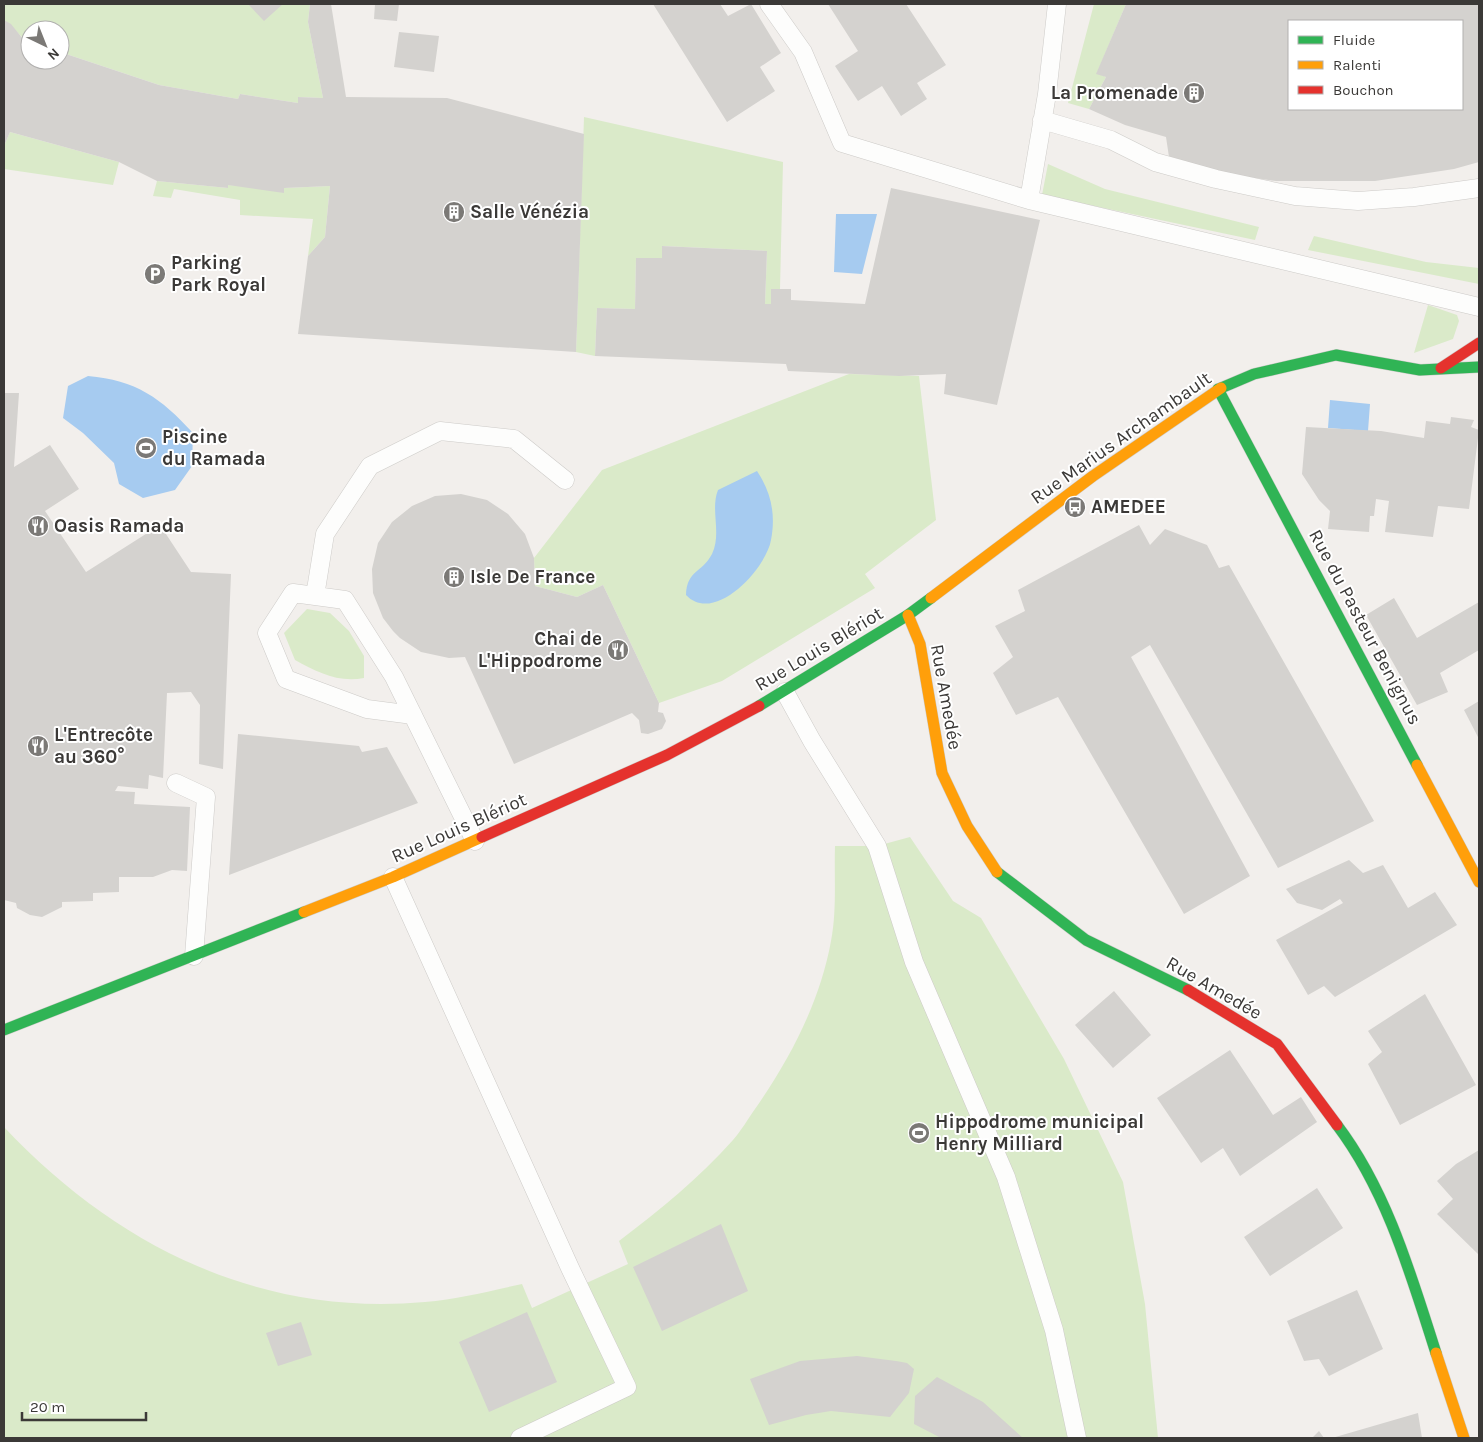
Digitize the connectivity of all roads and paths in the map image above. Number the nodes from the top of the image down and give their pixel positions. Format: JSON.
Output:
{"nodes":[{"id":1,"x":769,"y":4,"type":"edge"},
{"id":2,"x":1057,"y":4,"type":"edge"},
{"id":3,"x":1042,"y":120,"type":"junction"},
{"id":4,"x":1479,"y":188,"type":"edge"},
{"id":5,"x":1029,"y":200,"type":"junction"},
{"id":6,"x":1479,"y":307,"type":"edge"},
{"id":7,"x":1479,"y":343,"type":"edge"},
{"id":8,"x":1479,"y":367,"type":"edge"},
{"id":9,"x":1439,"y":369,"type":"junction"},
{"id":10,"x":1218,"y":389,"type":"junction"},
{"id":11,"x":565,"y":480,"type":"dead end"},
{"id":12,"x":315,"y":596,"type":"junction"},
{"id":13,"x":908,"y":615,"type":"junction"},
{"id":14,"x":785,"y":692,"type":"junction"},
{"id":15,"x":413,"y":716,"type":"junction"},
{"id":16,"x":176,"y":783,"type":"dead end"},
{"id":17,"x":475,"y":841,"type":"junction"},
{"id":18,"x":393,"y":876,"type":"junction"},
{"id":19,"x":1479,"y":882,"type":"edge"},
{"id":20,"x":194,"y":956,"type":"junction"},
{"id":21,"x":4,"y":1030,"type":"edge"},
{"id":22,"x":520,"y":1438,"type":"edge"},
{"id":23,"x":1077,"y":1438,"type":"edge"},
{"id":24,"x":1464,"y":1438,"type":"edge"}],
"edges":[{"from":1,"to":5,"type":"lane"},
{"from":2,"to":3,"type":"lane"},
{"from":3,"to":4,"type":"lane"},
{"from":3,"to":5,"type":"lane"},
{"from":5,"to":6,"type":"lane"},
{"from":7,"to":9,"type":"street"},
{"from":8,"to":9,"type":"street","name":"Rue Marius Archambault"},
{"from":9,"to":10,"type":"street","name":"Rue Marius Archambault"},
{"from":10,"to":13,"type":"street","name":"Rue Marius Archambault"},
{"from":10,"to":19,"type":"street","name":"Rue du Pasteur Benignus"},
{"from":11,"to":12,"type":"lane"},
{"from":12,"to":15,"type":"lane"},
{"from":12,"to":15,"type":"lane"},
{"from":13,"to":14,"type":"street","name":"Rue Louis Blériot"},
{"from":13,"to":24,"type":"street","name":"Rue Amedée"},
{"from":14,"to":17,"type":"street","name":"Rue Louis Blériot"},
{"from":14,"to":23,"type":"lane"},
{"from":15,"to":17,"type":"lane"},
{"from":16,"to":20,"type":"lane"},
{"from":17,"to":18,"type":"street","name":"Rue Louis Blériot"},
{"from":18,"to":20,"type":"street","name":"Rue Louis Blériot"},
{"from":18,"to":22,"type":"lane"},
{"from":20,"to":21,"type":"street","name":"Rue Louis Blériot"}]}
